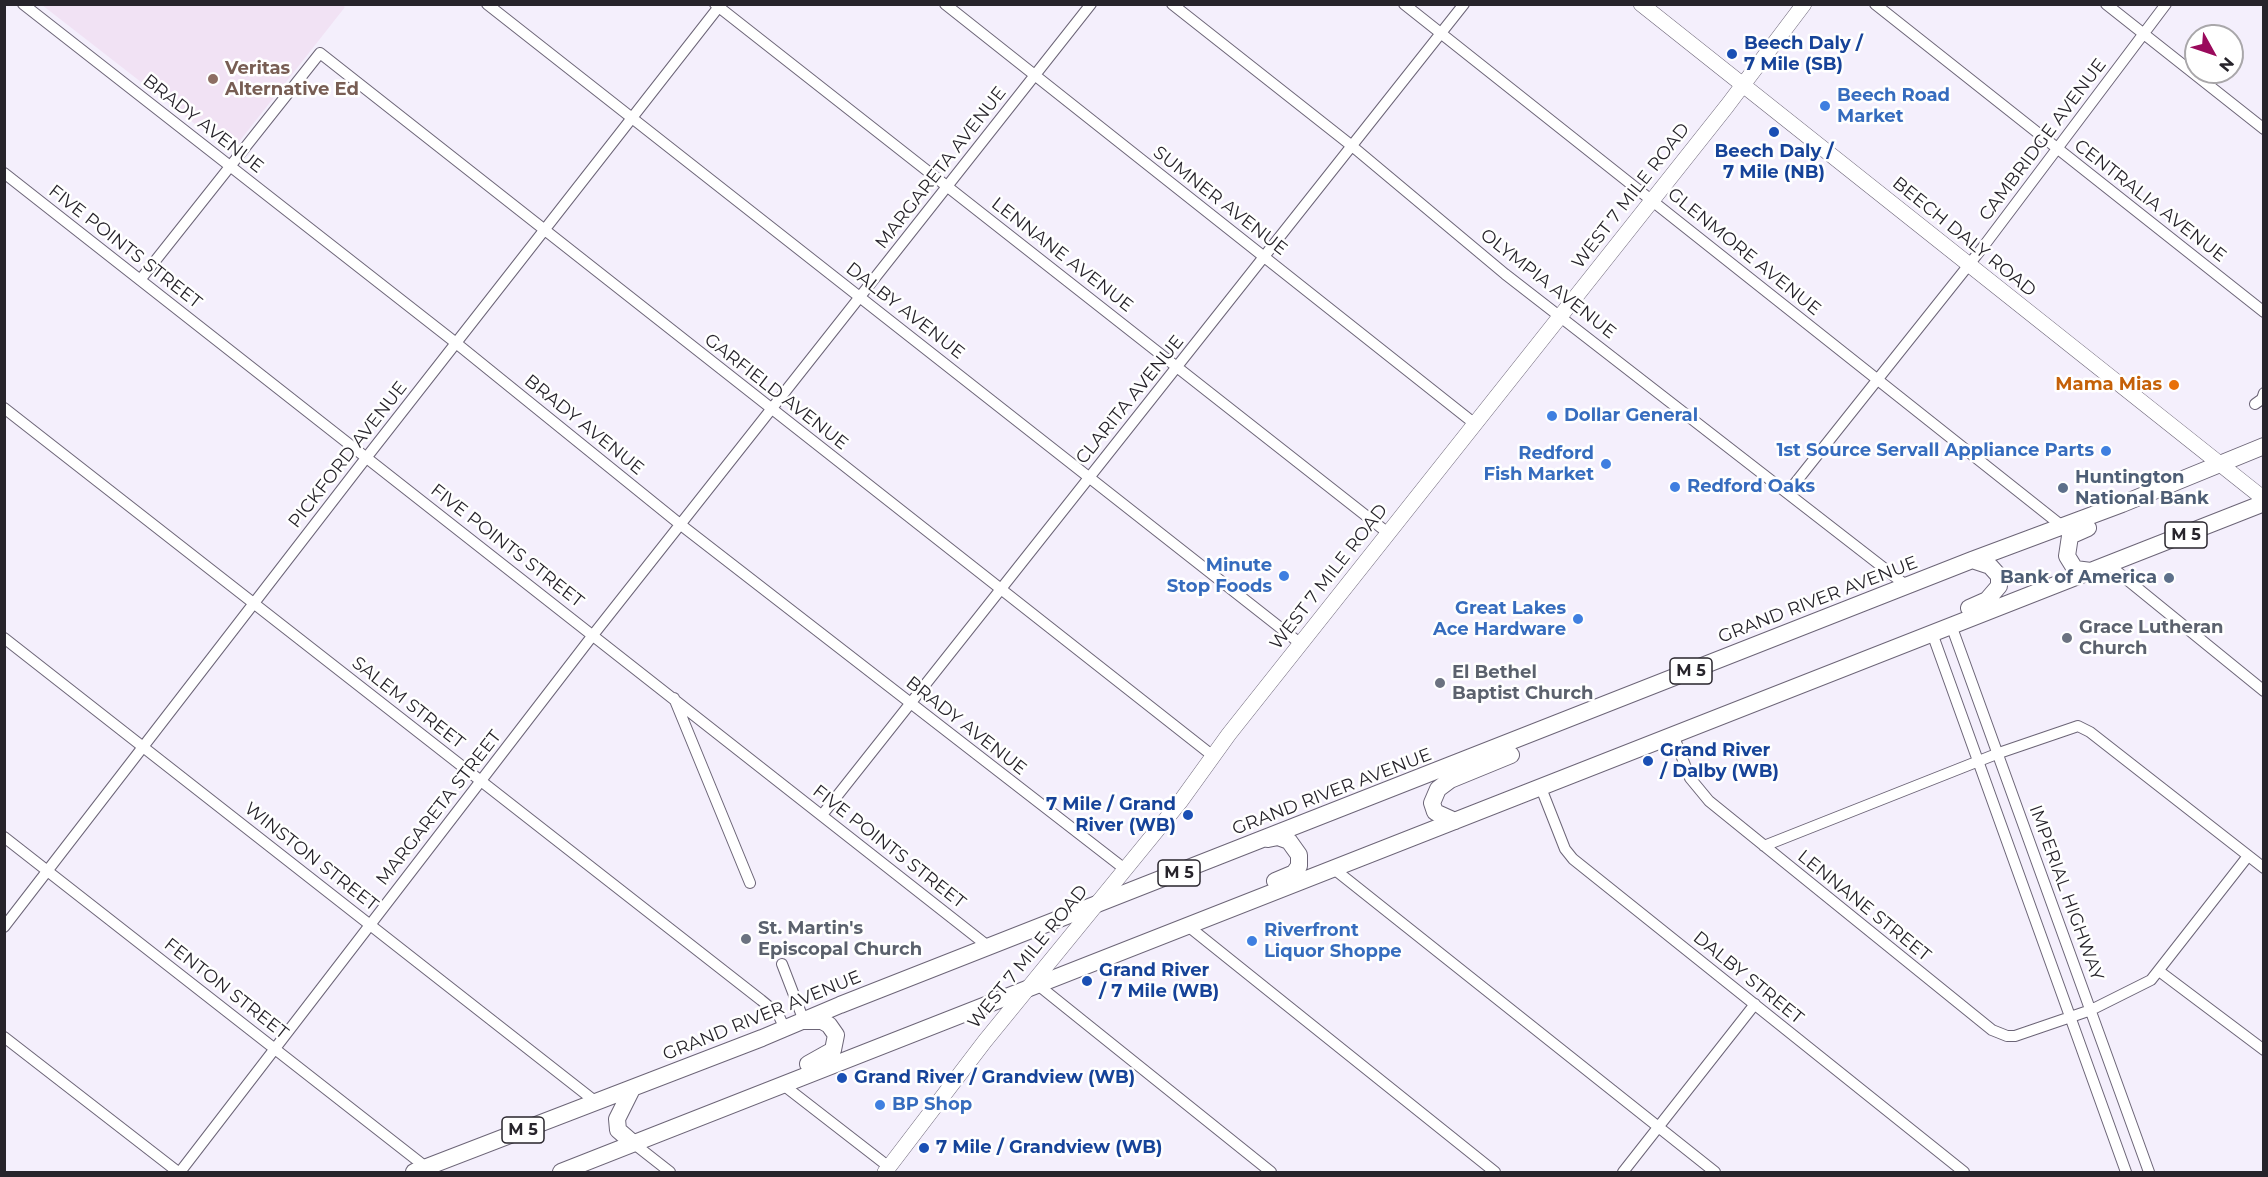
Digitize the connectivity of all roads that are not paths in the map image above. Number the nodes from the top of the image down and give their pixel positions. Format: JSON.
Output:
{"nodes":[{"id":1,"x":23,"y":4,"type":"edge"},
{"id":2,"x":487,"y":4,"type":"edge"},
{"id":3,"x":945,"y":4,"type":"edge"},
{"id":4,"x":1091,"y":4,"type":"edge"},
{"id":5,"x":1172,"y":4,"type":"edge"},
{"id":6,"x":1404,"y":4,"type":"edge"},
{"id":7,"x":1464,"y":4,"type":"edge"},
{"id":8,"x":1641,"y":4,"type":"edge"},
{"id":9,"x":1803,"y":4,"type":"edge"},
{"id":10,"x":1875,"y":4,"type":"edge"},
{"id":11,"x":2106,"y":4,"type":"edge"},
{"id":12,"x":2166,"y":4,"type":"edge"},
{"id":13,"x":718,"y":6,"type":"edge"},
{"id":14,"x":1441,"y":33,"type":"junction"},
{"id":15,"x":2144,"y":34,"type":"junction"},
{"id":16,"x":1035,"y":75,"type":"junction"},
{"id":17,"x":1743,"y":85,"type":"junction"},
{"id":18,"x":631,"y":118,"type":"junction"},
{"id":19,"x":2264,"y":129,"type":"edge"},
{"id":20,"x":1352,"y":147,"type":"junction"},
{"id":21,"x":2057,"y":148,"type":"junction"},
{"id":22,"x":230,"y":166,"type":"junction"},
{"id":23,"x":4,"y":173,"type":"edge"},
{"id":24,"x":947,"y":186,"type":"junction"},
{"id":25,"x":1653,"y":199,"type":"junction"},
{"id":26,"x":544,"y":230,"type":"junction"},
{"id":27,"x":1264,"y":256,"type":"junction"},
{"id":28,"x":1969,"y":265,"type":"junction"},
{"id":29,"x":141,"y":280,"type":"junction"},
{"id":30,"x":861,"y":297,"type":"junction"},
{"id":31,"x":2264,"y":312,"type":"edge"},
{"id":32,"x":1560,"y":316,"type":"junction"},
{"id":33,"x":456,"y":343,"type":"junction"},
{"id":34,"x":1179,"y":367,"type":"junction"},
{"id":35,"x":1878,"y":379,"type":"junction"},
{"id":36,"x":2264,"y":393,"type":"edge"},
{"id":37,"x":2255,"y":404,"type":"dead end"},
{"id":38,"x":4,"y":408,"type":"edge"},
{"id":39,"x":772,"y":410,"type":"junction"},
{"id":40,"x":1475,"y":424,"type":"junction"},
{"id":41,"x":2264,"y":446,"type":"edge"},
{"id":42,"x":367,"y":457,"type":"junction"},
{"id":43,"x":2217,"y":464,"type":"junction"},
{"id":44,"x":1090,"y":477,"type":"junction"},
{"id":45,"x":1788,"y":492,"type":"junction"},
{"id":46,"x":2264,"y":501,"type":"edge"},
{"id":47,"x":2122,"y":504,"type":"junction"},
{"id":48,"x":681,"y":525,"type":"junction"},
{"id":49,"x":2062,"y":526,"type":"junction"},
{"id":50,"x":1388,"y":533,"type":"junction"},
{"id":51,"x":1972,"y":560,"type":"junction"},
{"id":52,"x":2109,"y":565,"type":"junction"},
{"id":53,"x":2091,"y":571,"type":"junction"},
{"id":54,"x":1906,"y":586,"type":"junction"},
{"id":55,"x":1001,"y":590,"type":"junction"},
{"id":56,"x":254,"y":603,"type":"junction"},
{"id":57,"x":1951,"y":625,"type":"junction"},
{"id":58,"x":1932,"y":633,"type":"junction"},
{"id":59,"x":593,"y":635,"type":"junction"},
{"id":60,"x":4,"y":638,"type":"edge"},
{"id":61,"x":1301,"y":644,"type":"junction"},
{"id":62,"x":1837,"y":672,"type":"junction"},
{"id":63,"x":2264,"y":691,"type":"edge"},
{"id":64,"x":674,"y":698,"type":"junction"},
{"id":65,"x":909,"y":703,"type":"junction"},
{"id":66,"x":1579,"y":716,"type":"junction"},
{"id":67,"x":1674,"y":737,"type":"junction"},
{"id":68,"x":143,"y":747,"type":"junction"},
{"id":69,"x":1999,"y":753,"type":"junction"},
{"id":70,"x":1213,"y":756,"type":"junction"},
{"id":71,"x":1978,"y":761,"type":"junction"},
{"id":72,"x":481,"y":781,"type":"junction"},
{"id":73,"x":1541,"y":788,"type":"junction"},
{"id":74,"x":822,"y":815,"type":"junction"},
{"id":75,"x":1455,"y":821,"type":"junction"},
{"id":76,"x":4,"y":837,"type":"edge"},
{"id":77,"x":1262,"y":840,"type":"junction"},
{"id":78,"x":1764,"y":846,"type":"junction"},
{"id":79,"x":2248,"y":856,"type":"junction"},
{"id":80,"x":2264,"y":868,"type":"edge"},
{"id":81,"x":1334,"y":869,"type":"junction"},
{"id":82,"x":1126,"y":870,"type":"junction"},
{"id":83,"x":48,"y":871,"type":"junction"},
{"id":84,"x":750,"y":883,"type":"dead end"},
{"id":85,"x":1096,"y":905,"type":"junction"},
{"id":86,"x":1230,"y":910,"type":"junction"},
{"id":87,"x":370,"y":924,"type":"junction"},
{"id":88,"x":1188,"y":926,"type":"junction"},
{"id":89,"x":4,"y":927,"type":"edge"},
{"id":90,"x":989,"y":947,"type":"junction"},
{"id":91,"x":782,"y":964,"type":"dead end"},
{"id":92,"x":2159,"y":971,"type":"junction"},
{"id":93,"x":1031,"y":988,"type":"junction"},
{"id":94,"x":1755,"y":1004,"type":"junction"},
{"id":95,"x":2091,"y":1010,"type":"junction"},
{"id":96,"x":2070,"y":1017,"type":"junction"},
{"id":97,"x":804,"y":1021,"type":"junction"},
{"id":98,"x":785,"y":1029,"type":"junction"},
{"id":99,"x":4,"y":1037,"type":"edge"},
{"id":100,"x":275,"y":1049,"type":"junction"},
{"id":101,"x":2264,"y":1050,"type":"edge"},
{"id":102,"x":782,"y":1084,"type":"junction"},
{"id":103,"x":632,"y":1089,"type":"junction"},
{"id":104,"x":596,"y":1102,"type":"junction"},
{"id":105,"x":1658,"y":1127,"type":"junction"},
{"id":106,"x":633,"y":1143,"type":"junction"},
{"id":107,"x":421,"y":1170,"type":"edge"},
{"id":108,"x":887,"y":1170,"type":"edge"},
{"id":109,"x":179,"y":1173,"type":"edge"},
{"id":110,"x":561,"y":1173,"type":"edge"},
{"id":111,"x":670,"y":1173,"type":"edge"},
{"id":112,"x":1271,"y":1173,"type":"edge"},
{"id":113,"x":1496,"y":1173,"type":"edge"},
{"id":114,"x":1623,"y":1173,"type":"edge"},
{"id":115,"x":1715,"y":1173,"type":"edge"},
{"id":116,"x":1964,"y":1173,"type":"edge"},
{"id":117,"x":2127,"y":1173,"type":"edge"},
{"id":118,"x":2150,"y":1173,"type":"edge"}],
"edges":[{"from":1,"to":22,"type":"street","name":"BRADY AVENUE"},
{"from":2,"to":18,"type":"street","name":"DALBY AVENUE"},
{"from":3,"to":16,"type":"street","name":"SUMNER AVENUE"},
{"from":4,"to":16,"type":"street","name":"MARGARETA AVENUE"},
{"from":5,"to":20,"type":"street","name":"OLYMPIA AVENUE"},
{"from":6,"to":14,"type":"street","name":"GLENMORE AVENUE"},
{"from":7,"to":14,"type":"street","name":"CLARITA AVENUE"},
{"from":8,"to":17,"type":"main road","name":"BEECH DALY ROAD"},
{"from":9,"to":17,"type":"main road","name":"WEST 7 MILE ROAD"},
{"from":10,"to":21,"type":"street","name":"CENTRALIA AVENUE"},
{"from":11,"to":15,"type":"street"},
{"from":12,"to":15,"type":"street","name":"CAMBRIDGE AVENUE"},
{"from":13,"to":18,"type":"street","name":"PICKFORD AVENUE"},
{"from":13,"to":24,"type":"street","name":"LENNANE AVENUE"},
{"from":14,"to":20,"type":"street","name":"CLARITA AVENUE"},
{"from":14,"to":25,"type":"street","name":"GLENMORE AVENUE"},
{"from":15,"to":19,"type":"street"},
{"from":15,"to":21,"type":"street","name":"CAMBRIDGE AVENUE"},
{"from":16,"to":24,"type":"street","name":"MARGARETA AVENUE"},
{"from":16,"to":27,"type":"street","name":"SUMNER AVENUE"},
{"from":17,"to":25,"type":"main road","name":"WEST 7 MILE ROAD"},
{"from":17,"to":28,"type":"main road","name":"BEECH DALY ROAD"},
{"from":18,"to":26,"type":"street","name":"PICKFORD AVENUE"},
{"from":18,"to":30,"type":"street","name":"DALBY AVENUE"},
{"from":20,"to":27,"type":"street","name":"CLARITA AVENUE"},
{"from":20,"to":32,"type":"street","name":"OLYMPIA AVENUE"},
{"from":21,"to":28,"type":"street","name":"CAMBRIDGE AVENUE"},
{"from":21,"to":31,"type":"street","name":"CENTRALIA AVENUE"},
{"from":22,"to":26,"type":"street","name":"GARFIELD AVENUE"},
{"from":22,"to":29,"type":"street"},
{"from":22,"to":33,"type":"street","name":"BRADY AVENUE"},
{"from":23,"to":29,"type":"street","name":"FIVE POINTS STREET"},
{"from":24,"to":30,"type":"street","name":"MARGARETA AVENUE"},
{"from":24,"to":34,"type":"street","name":"LENNANE AVENUE"},
{"from":25,"to":32,"type":"main road","name":"WEST 7 MILE ROAD"},
{"from":25,"to":35,"type":"street","name":"GLENMORE AVENUE"},
{"from":26,"to":33,"type":"street","name":"PICKFORD AVENUE"},
{"from":26,"to":39,"type":"street","name":"GARFIELD AVENUE"},
{"from":27,"to":34,"type":"street","name":"CLARITA AVENUE"},
{"from":27,"to":40,"type":"street","name":"SUMNER AVENUE"},
{"from":28,"to":35,"type":"street","name":"CAMBRIDGE AVENUE"},
{"from":28,"to":43,"type":"main road","name":"BEECH DALY ROAD"},
{"from":29,"to":42,"type":"street","name":"FIVE POINTS STREET"},
{"from":30,"to":39,"type":"street","name":"MARGARETA AVENUE"},
{"from":30,"to":44,"type":"street","name":"DALBY AVENUE"},
{"from":32,"to":40,"type":"main road","name":"WEST 7 MILE ROAD"},
{"from":32,"to":45,"type":"street","name":"OLYMPIA AVENUE"},
{"from":33,"to":42,"type":"street","name":"PICKFORD AVENUE"},
{"from":33,"to":48,"type":"street","name":"BRADY AVENUE"},
{"from":34,"to":44,"type":"street","name":"CLARITA AVENUE"},
{"from":34,"to":50,"type":"street","name":"LENNANE AVENUE"},
{"from":35,"to":45,"type":"street","name":"CAMBRIDGE AVENUE"},
{"from":35,"to":49,"type":"street","name":"GLENMORE AVENUE"},
{"from":36,"to":37,"type":"street"},
{"from":38,"to":56,"type":"street","name":"SALEM STREET"},
{"from":39,"to":48,"type":"street","name":"MARGARETA AVENUE"},
{"from":39,"to":55,"type":"street","name":"GARFIELD AVENUE"},
{"from":40,"to":50,"type":"main road","name":"WEST 7 MILE ROAD"},
{"from":41,"to":43,"type":"main road","name":"GRAND RIVER AVENUE","number":"M 5"},
{"from":42,"to":56,"type":"street","name":"PICKFORD AVENUE"},
{"from":42,"to":59,"type":"street","name":"FIVE POINTS STREET"},
{"from":43,"to":46,"type":"main road","name":"BEECH DALY ROAD"},
{"from":43,"to":47,"type":"main road","name":"GRAND RIVER AVENUE","number":"M 5"},
{"from":44,"to":55,"type":"street","name":"CLARITA AVENUE"},
{"from":44,"to":61,"type":"street","name":"DALBY AVENUE"},
{"from":45,"to":54,"type":"street","name":"OLYMPIA AVENUE"},
{"from":46,"to":52,"type":"main road","number":"M 5"},
{"from":47,"to":49,"type":"main road","name":"GRAND RIVER AVENUE","number":"M 5"},
{"from":47,"to":53,"type":"main road"},
{"from":48,"to":59,"type":"street","name":"MARGARETA AVENUE"},
{"from":48,"to":65,"type":"street","name":"BRADY AVENUE"},
{"from":49,"to":51,"type":"main road","name":"GRAND RIVER AVENUE","number":"M 5"},
{"from":50,"to":61,"type":"main road","name":"WEST 7 MILE ROAD"},
{"from":51,"to":54,"type":"main road","name":"GRAND RIVER AVENUE","number":"M 5"},
{"from":51,"to":62,"type":"main road"},
{"from":52,"to":53,"type":"main road","number":"M 5"},
{"from":52,"to":63,"type":"street"},
{"from":53,"to":57,"type":"main road","number":"M 5"},
{"from":54,"to":66,"type":"main road","name":"GRAND RIVER AVENUE","number":"M 5"},
{"from":55,"to":65,"type":"street","name":"CLARITA AVENUE"},
{"from":55,"to":70,"type":"street","name":"GARFIELD AVENUE"},
{"from":56,"to":68,"type":"street","name":"PICKFORD AVENUE"},
{"from":56,"to":72,"type":"street","name":"SALEM STREET"},
{"from":57,"to":58,"type":"main road","number":"M 5"},
{"from":57,"to":69,"type":"street","name":"IMPERIAL HIGHWAY"},
{"from":58,"to":62,"type":"main road","number":"M 5"},
{"from":58,"to":71,"type":"street"},
{"from":59,"to":64,"type":"street","name":"FIVE POINTS STREET"},
{"from":59,"to":72,"type":"street","name":"MARGARETA STREET"},
{"from":60,"to":68,"type":"street","name":"WINSTON STREET"},
{"from":61,"to":70,"type":"main road","name":"WEST 7 MILE ROAD"},
{"from":62,"to":67,"type":"main road","number":"M 5"},
{"from":64,"to":74,"type":"street","name":"FIVE POINTS STREET"},
{"from":64,"to":84,"type":"street"},
{"from":65,"to":74,"type":"street","name":"CLARITA AVENUE"},
{"from":65,"to":82,"type":"street","name":"BRADY AVENUE"},
{"from":66,"to":75,"type":"main road"},
{"from":66,"to":77,"type":"main road","name":"GRAND RIVER AVENUE","number":"M 5"},
{"from":67,"to":73,"type":"main road","number":"M 5"},
{"from":67,"to":78,"type":"street","name":"LENNANE STREET"},
{"from":68,"to":83,"type":"street","name":"PICKFORD AVENUE"},
{"from":68,"to":87,"type":"street","name":"WINSTON STREET"},
{"from":69,"to":71,"type":"street"},
{"from":69,"to":79,"type":"street"},
{"from":69,"to":95,"type":"street","name":"IMPERIAL HIGHWAY"},
{"from":70,"to":82,"type":"main road","name":"WEST 7 MILE ROAD"},
{"from":71,"to":78,"type":"street"},
{"from":71,"to":96,"type":"street"},
{"from":72,"to":87,"type":"street","name":"MARGARETA STREET"},
{"from":72,"to":98,"type":"street","name":"SALEM STREET"},
{"from":73,"to":75,"type":"main road","number":"M 5"},
{"from":73,"to":94,"type":"street","name":"DALBY STREET"},
{"from":74,"to":90,"type":"street","name":"FIVE POINTS STREET"},
{"from":75,"to":81,"type":"main road","number":"M 5"},
{"from":76,"to":83,"type":"street","name":"FENTON STREET"},
{"from":77,"to":85,"type":"main road","name":"GRAND RIVER AVENUE","number":"M 5"},
{"from":77,"to":86,"type":"main road"},
{"from":78,"to":96,"type":"street","name":"LENNANE STREET"},
{"from":79,"to":80,"type":"street"},
{"from":79,"to":92,"type":"street","name":"LENNANE STREET"},
{"from":81,"to":86,"type":"main road","number":"M 5"},
{"from":81,"to":105,"type":"street"},
{"from":82,"to":85,"type":"main road","name":"WEST 7 MILE ROAD"},
{"from":83,"to":89,"type":"street","name":"PICKFORD AVENUE"},
{"from":83,"to":100,"type":"street","name":"FENTON STREET"},
{"from":85,"to":90,"type":"main road","name":"GRAND RIVER AVENUE","number":"M 5"},
{"from":85,"to":93,"type":"main road","name":"WEST 7 MILE ROAD"},
{"from":86,"to":88,"type":"main road","number":"M 5"},
{"from":87,"to":100,"type":"street","name":"MARGARETA STREET"},
{"from":87,"to":104,"type":"street","name":"WINSTON STREET"},
{"from":88,"to":93,"type":"main road","number":"M 5"},
{"from":88,"to":113,"type":"street"},
{"from":90,"to":97,"type":"main road","name":"GRAND RIVER AVENUE","number":"M 5"},
{"from":91,"to":97,"type":"street"},
{"from":92,"to":95,"type":"street","name":"LENNANE STREET"},
{"from":92,"to":101,"type":"street"},
{"from":93,"to":102,"type":"main road","number":"M 5"},
{"from":93,"to":108,"type":"main road","name":"WEST 7 MILE ROAD"},
{"from":93,"to":112,"type":"street"},
{"from":94,"to":105,"type":"street"},
{"from":94,"to":116,"type":"street","name":"DALBY STREET"},
{"from":95,"to":96,"type":"street","name":"LENNANE STREET"},
{"from":95,"to":118,"type":"street","name":"IMPERIAL HIGHWAY"},
{"from":96,"to":117,"type":"street"},
{"from":97,"to":98,"type":"main road","name":"GRAND RIVER AVENUE","number":"M 5"},
{"from":97,"to":102,"type":"main road"},
{"from":98,"to":103,"type":"main road","name":"GRAND RIVER AVENUE","number":"M 5"},
{"from":99,"to":109,"type":"street"},
{"from":100,"to":107,"type":"street","name":"FENTON STREET"},
{"from":100,"to":109,"type":"street","name":"MARGARETA STREET"},
{"from":102,"to":106,"type":"main road","number":"M 5"},
{"from":102,"to":108,"type":"street"},
{"from":103,"to":104,"type":"main road","name":"GRAND RIVER AVENUE","number":"M 5"},
{"from":103,"to":106,"type":"main road"},
{"from":104,"to":107,"type":"main road","name":"GRAND RIVER AVENUE","number":"M 5"},
{"from":105,"to":114,"type":"street"},
{"from":105,"to":115,"type":"street"},
{"from":106,"to":110,"type":"main road","number":"M 5"},
{"from":106,"to":111,"type":"street"}]}
